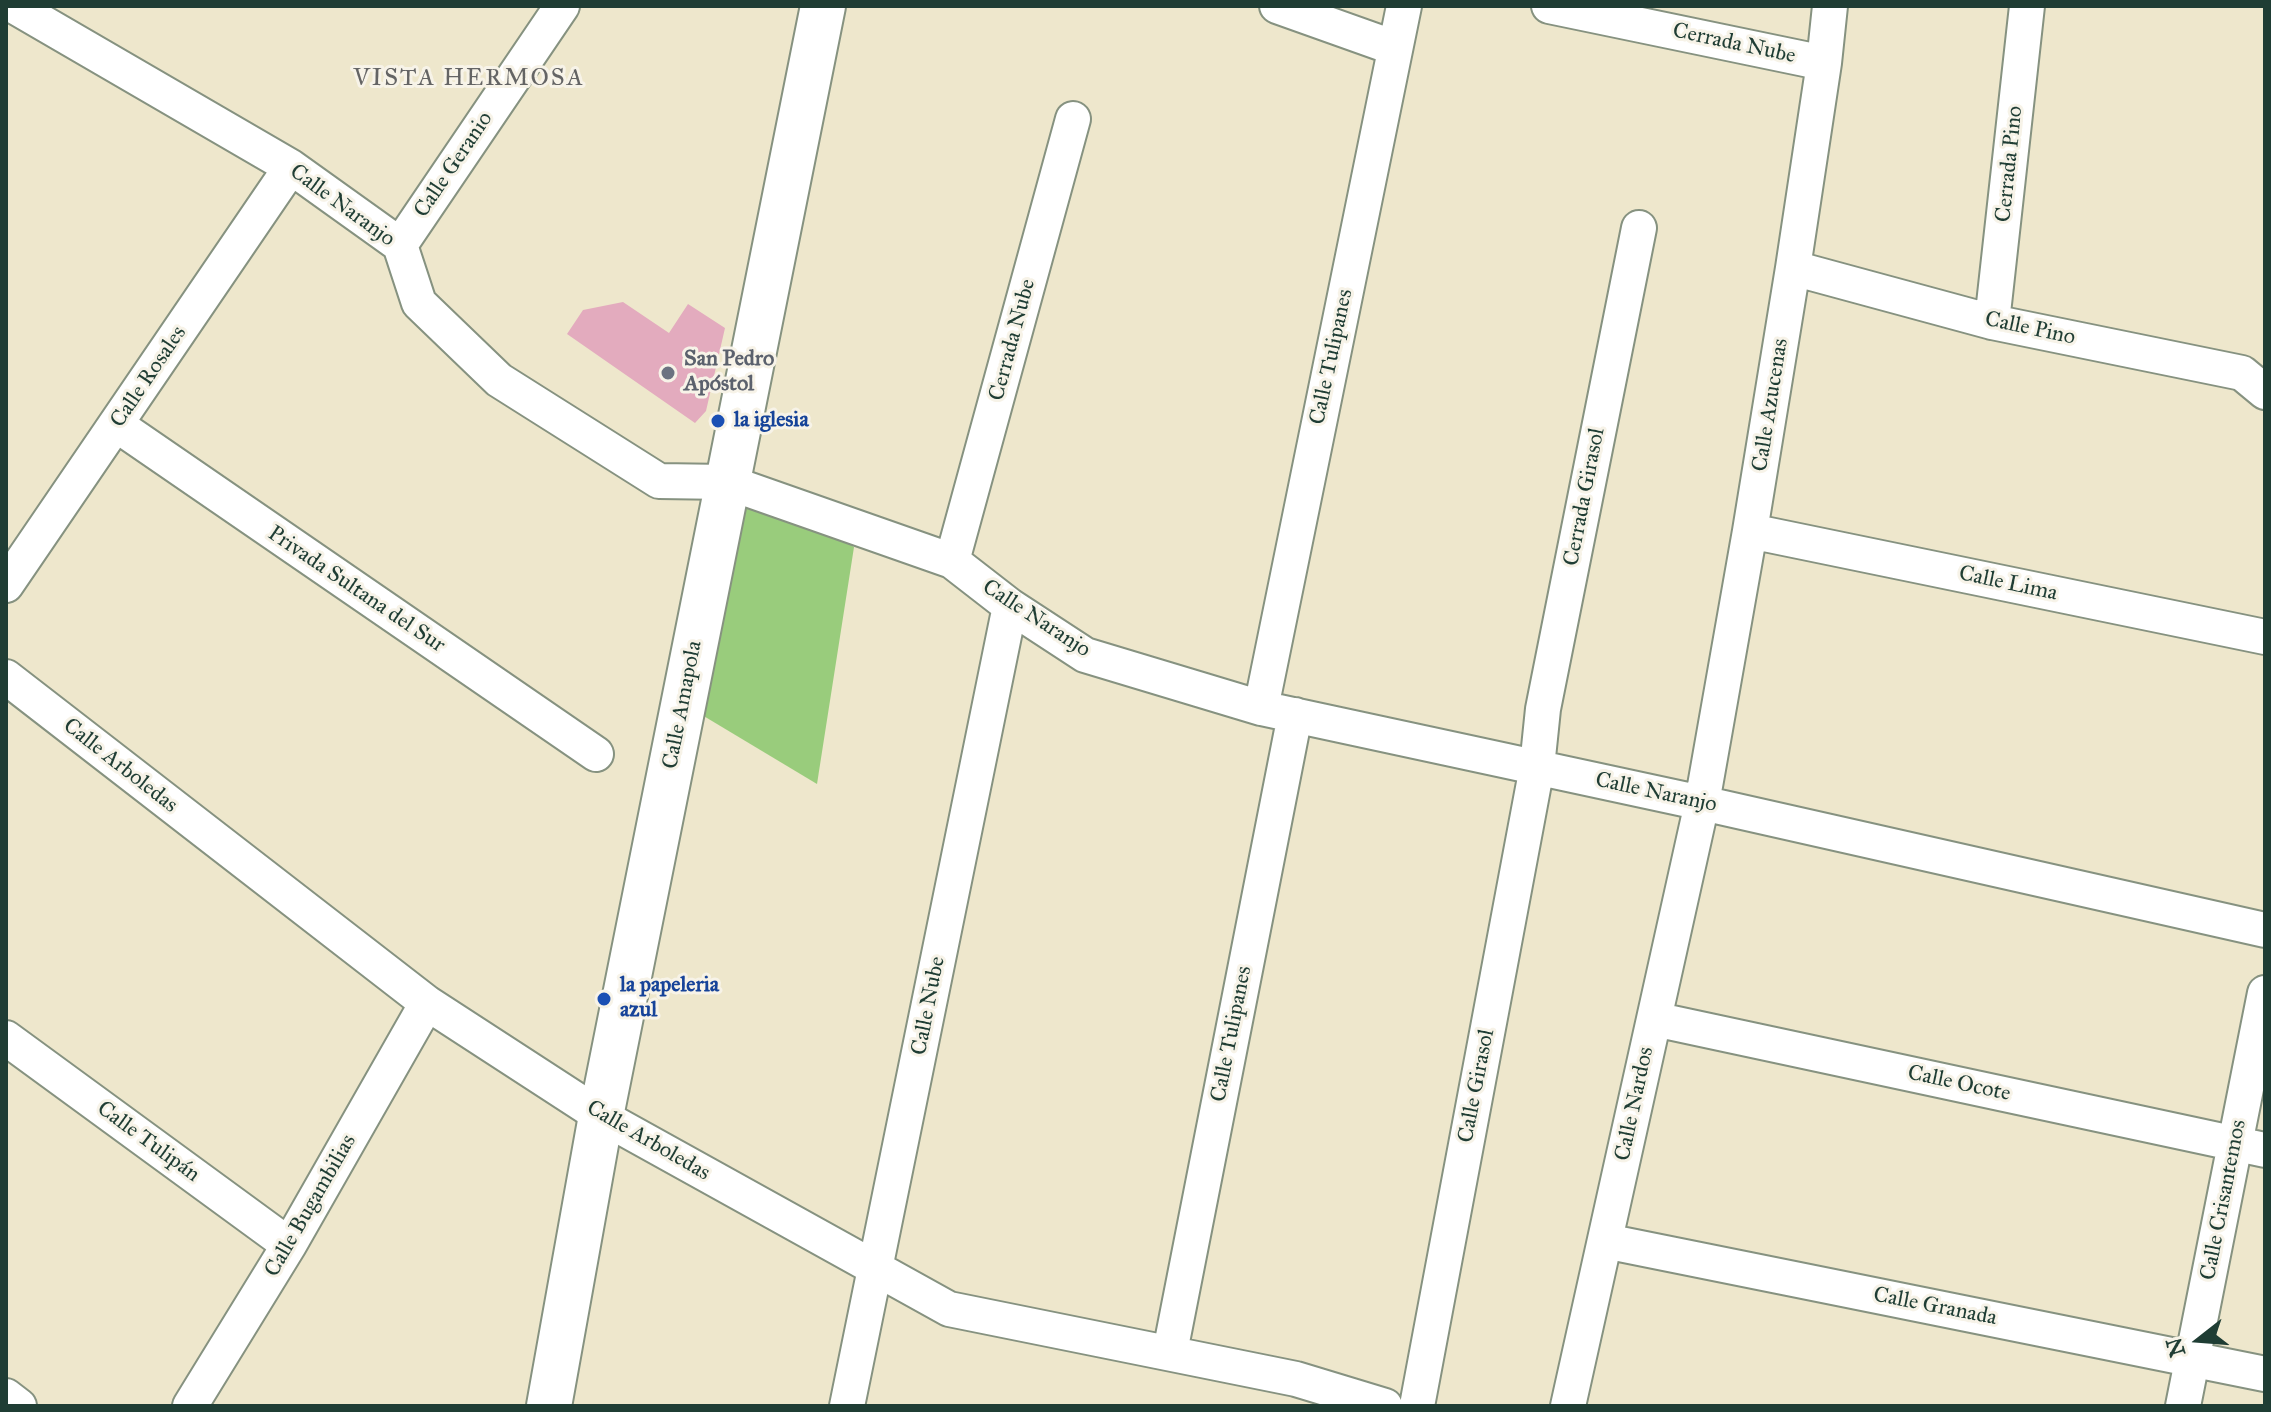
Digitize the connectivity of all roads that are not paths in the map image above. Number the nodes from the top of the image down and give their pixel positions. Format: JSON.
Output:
{"nodes":[{"id":1,"x":14,"y":6,"type":"edge"},
{"id":2,"x":562,"y":6,"type":"edge"},
{"id":3,"x":823,"y":6,"type":"edge"},
{"id":4,"x":1277,"y":6,"type":"edge"},
{"id":5,"x":1404,"y":6,"type":"edge"},
{"id":6,"x":1549,"y":6,"type":"edge"},
{"id":7,"x":1830,"y":6,"type":"edge"},
{"id":8,"x":2027,"y":6,"type":"edge"},
{"id":9,"x":1395,"y":48,"type":"junction"},
{"id":10,"x":1824,"y":63,"type":"junction"},
{"id":11,"x":1073,"y":119,"type":"dead end"},
{"id":12,"x":291,"y":167,"type":"junction"},
{"id":13,"x":1639,"y":228,"type":"dead end"},
{"id":14,"x":400,"y":245,"type":"junction"},
{"id":15,"x":1793,"y":268,"type":"junction"},
{"id":16,"x":1992,"y":322,"type":"junction"},
{"id":17,"x":2265,"y":392,"type":"edge"},
{"id":18,"x":117,"y":425,"type":"junction"},
{"id":19,"x":727,"y":482,"type":"junction"},
{"id":20,"x":1750,"y":531,"type":"junction"},
{"id":21,"x":952,"y":561,"type":"junction"},
{"id":22,"x":6,"y":585,"type":"edge"},
{"id":23,"x":1010,"y":606,"type":"junction"},
{"id":24,"x":2265,"y":637,"type":"edge"},
{"id":25,"x":6,"y":677,"type":"edge"},
{"id":26,"x":1261,"y":708,"type":"junction"},
{"id":27,"x":1295,"y":715,"type":"junction"},
{"id":28,"x":596,"y":754,"type":"dead end"},
{"id":29,"x":1537,"y":767,"type":"junction"},
{"id":30,"x":1702,"y":803,"type":"junction"},
{"id":31,"x":2265,"y":930,"type":"edge"},
{"id":32,"x":2265,"y":993,"type":"edge"},
{"id":33,"x":427,"y":1003,"type":"junction"},
{"id":34,"x":1654,"y":1019,"type":"junction"},
{"id":35,"x":6,"y":1038,"type":"edge"},
{"id":36,"x":601,"y":1116,"type":"junction"},
{"id":37,"x":2250,"y":1146,"type":"edge"},
{"id":38,"x":1605,"y":1241,"type":"junction"},
{"id":39,"x":289,"y":1245,"type":"junction"},
{"id":40,"x":876,"y":1268,"type":"junction"},
{"id":41,"x":1170,"y":1352,"type":"junction"},
{"id":42,"x":2193,"y":1359,"type":"junction"},
{"id":43,"x":2265,"y":1374,"type":"edge"},
{"id":44,"x":6,"y":1396,"type":"edge"},
{"id":45,"x":19,"y":1406,"type":"edge"},
{"id":46,"x":190,"y":1406,"type":"edge"},
{"id":47,"x":549,"y":1406,"type":"edge"},
{"id":48,"x":847,"y":1406,"type":"edge"},
{"id":49,"x":1385,"y":1406,"type":"edge"},
{"id":50,"x":1417,"y":1406,"type":"edge"},
{"id":51,"x":1568,"y":1406,"type":"edge"},
{"id":52,"x":2183,"y":1406,"type":"edge"}],
"edges":[{"from":1,"to":12,"type":"street","name":"Calle Naranjo"},
{"from":2,"to":14,"type":"street","name":"Calle Geranio"},
{"from":3,"to":19,"type":"street","name":"Calle Amapola"},
{"from":4,"to":9,"type":"street"},
{"from":5,"to":9,"type":"street","name":"Calle Tulipanes"},
{"from":6,"to":10,"type":"street","name":"Cerrada Nube"},
{"from":7,"to":10,"type":"street","name":"Calle Azucenas"},
{"from":8,"to":16,"type":"street","name":"Cerrada Pino"},
{"from":9,"to":26,"type":"street","name":"Calle Tulipanes"},
{"from":10,"to":15,"type":"street","name":"Calle Azucenas"},
{"from":11,"to":21,"type":"street","name":"Cerrada Nube"},
{"from":12,"to":14,"type":"street","name":"Calle Naranjo"},
{"from":12,"to":18,"type":"street","name":"Calle Rosales"},
{"from":13,"to":29,"type":"street","name":"Cerrada Girasol"},
{"from":14,"to":19,"type":"street","name":"Calle Naranjo"},
{"from":15,"to":16,"type":"street","name":"Calle Pino"},
{"from":15,"to":20,"type":"street","name":"Calle Azucenas"},
{"from":16,"to":17,"type":"street","name":"Calle Pino"},
{"from":18,"to":22,"type":"street","name":"Calle Rosales"},
{"from":18,"to":28,"type":"street","name":"Privada Sultana del Sur"},
{"from":19,"to":21,"type":"street","name":"Calle Naranjo"},
{"from":19,"to":36,"type":"street","name":"Calle Amapola"},
{"from":20,"to":24,"type":"street","name":"Calle Lima"},
{"from":20,"to":30,"type":"street","name":"Calle Azucenas"},
{"from":21,"to":23,"type":"street","name":"Calle Naranjo"},
{"from":23,"to":26,"type":"street","name":"Calle Naranjo"},
{"from":23,"to":40,"type":"street","name":"Calle Nube"},
{"from":25,"to":33,"type":"street","name":"Calle Arboledas"},
{"from":26,"to":27,"type":"street","name":"Calle Naranjo"},
{"from":27,"to":29,"type":"street","name":"Calle Naranjo"},
{"from":27,"to":41,"type":"street","name":"Calle Tulipanes"},
{"from":29,"to":30,"type":"street","name":"Calle Naranjo"},
{"from":29,"to":50,"type":"street","name":"Calle Girasol"},
{"from":30,"to":31,"type":"street","name":"Calle Naranjo"},
{"from":30,"to":34,"type":"street","name":"Calle Nardos"},
{"from":32,"to":37,"type":"street","name":"Calle Crisantemos"},
{"from":33,"to":36,"type":"street","name":"Calle Arboledas"},
{"from":33,"to":39,"type":"street","name":"Calle Bugambilias"},
{"from":34,"to":37,"type":"street","name":"Calle Ocote"},
{"from":34,"to":38,"type":"street","name":"Calle Nardos"},
{"from":35,"to":39,"type":"street","name":"Calle Tulipán"},
{"from":36,"to":40,"type":"street","name":"Calle Arboledas"},
{"from":36,"to":47,"type":"street","name":"Calle Amapola"},
{"from":37,"to":42,"type":"street","name":"Calle Crisantemos"},
{"from":38,"to":42,"type":"street","name":"Calle Granada"},
{"from":38,"to":51,"type":"street","name":"Calle Nardos"},
{"from":39,"to":46,"type":"street","name":"Calle Bugambilias"},
{"from":40,"to":41,"type":"street","name":"Calle Arboledas"},
{"from":40,"to":48,"type":"street","name":"Calle Nube"},
{"from":41,"to":49,"type":"street","name":"Calle Arboledas"},
{"from":42,"to":43,"type":"street","name":"Calle Granada"},
{"from":42,"to":52,"type":"street","name":"Calle Crisantemos"},
{"from":44,"to":45,"type":"street"}]}
